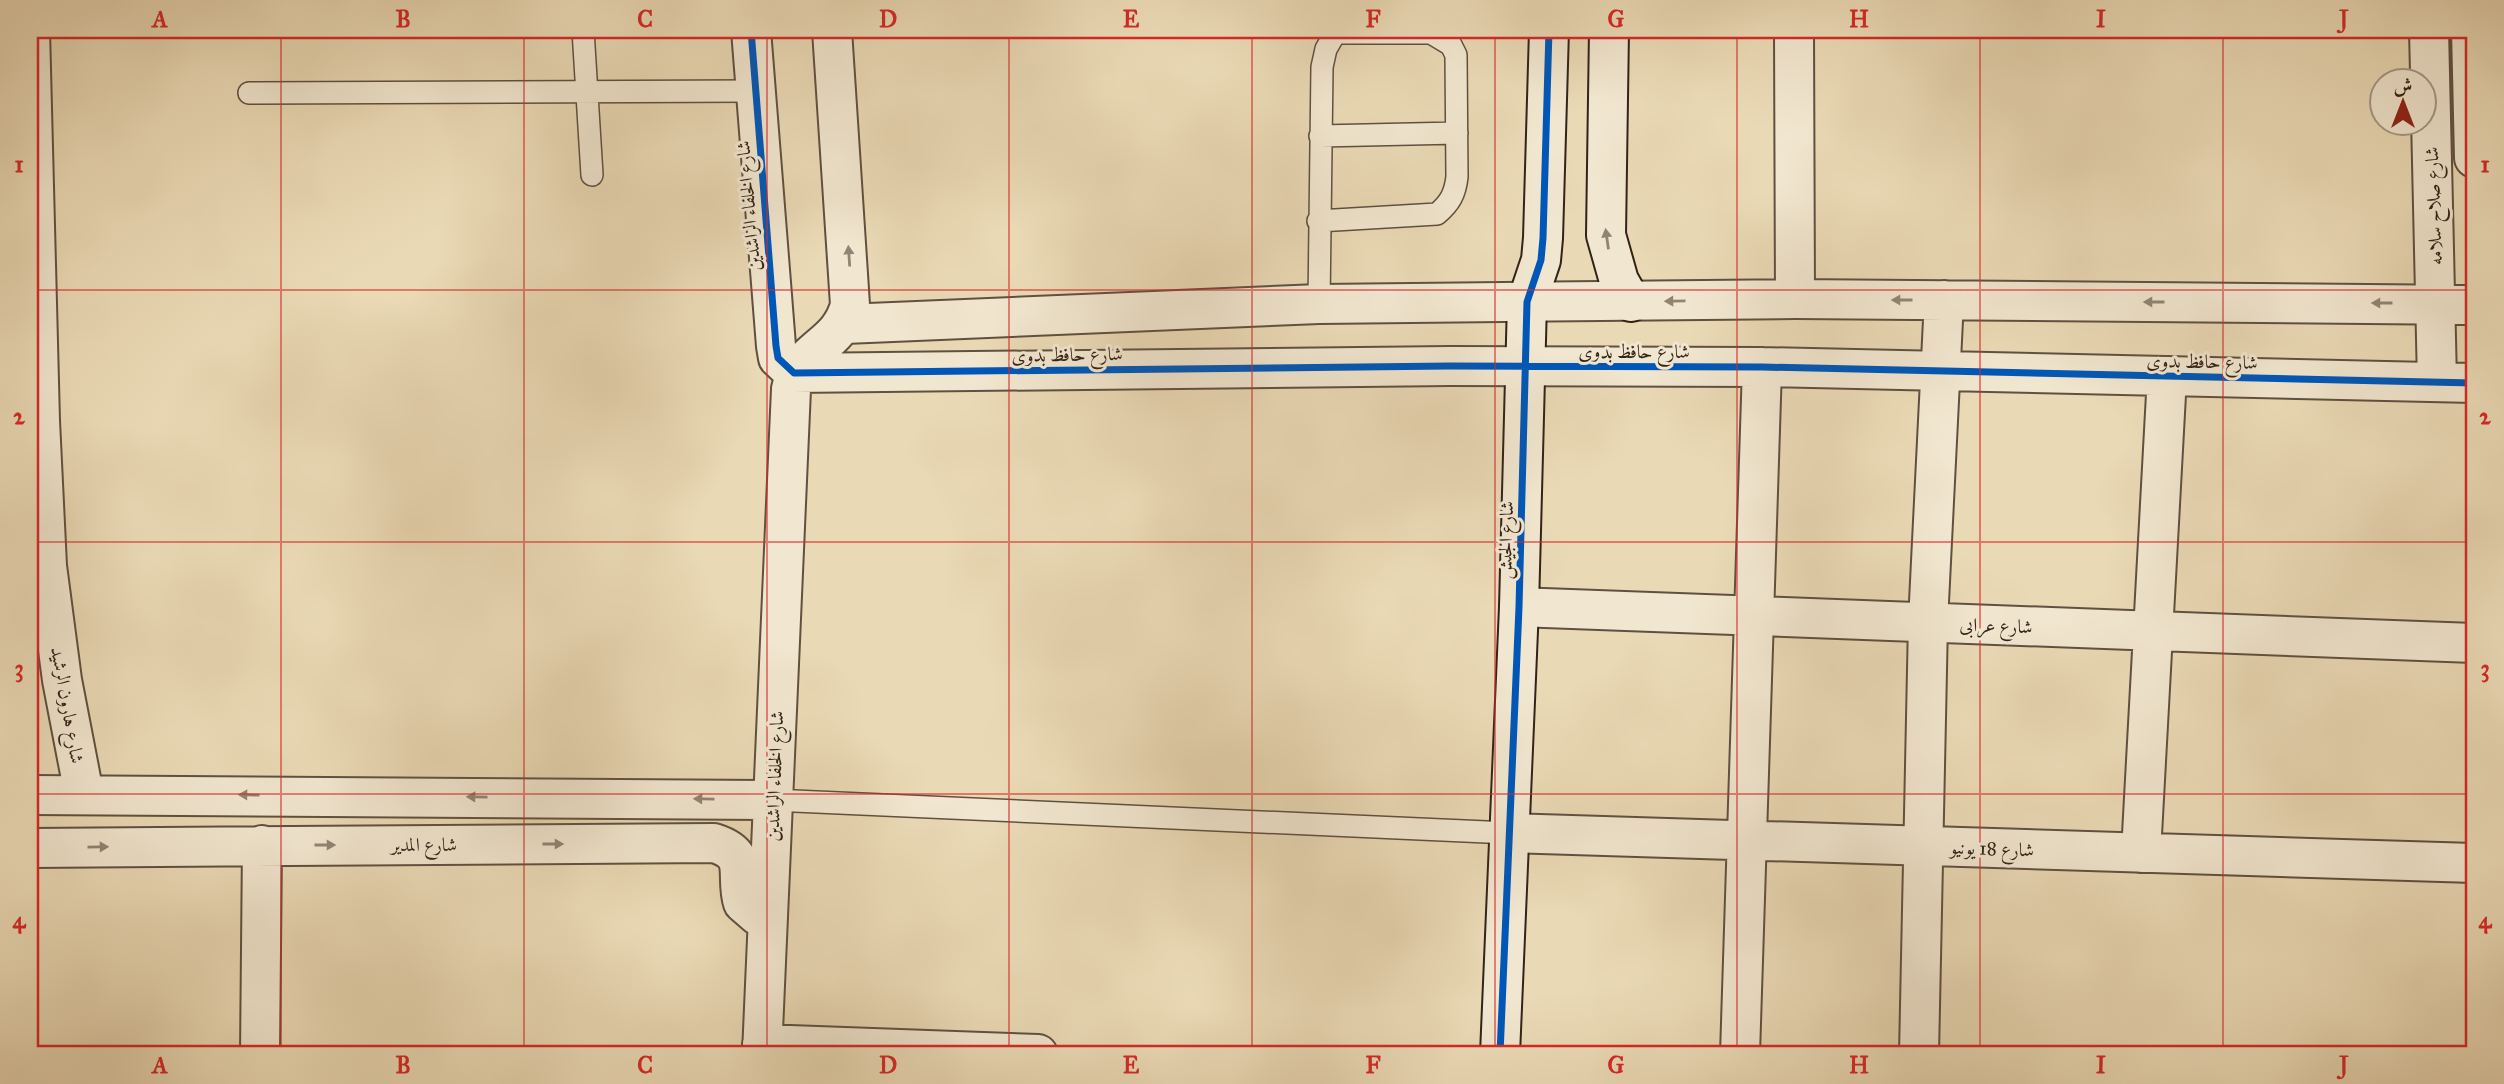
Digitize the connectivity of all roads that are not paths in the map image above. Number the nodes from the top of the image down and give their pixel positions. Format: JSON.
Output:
{"nodes":[{"id":1,"x":30,"y":30,"type":"edge"},
{"id":2,"x":583,"y":30,"type":"edge"},
{"id":3,"x":751,"y":30,"type":"edge"},
{"id":4,"x":832,"y":30,"type":"edge"},
{"id":5,"x":1549,"y":30,"type":"edge"},
{"id":6,"x":1609,"y":30,"type":"edge"},
{"id":7,"x":1794,"y":30,"type":"edge"},
{"id":8,"x":2429,"y":30,"type":"edge"},
{"id":9,"x":2471,"y":30,"type":"edge"},
{"id":10,"x":1336,"y":31,"type":"edge"},
{"id":11,"x":754,"y":91,"type":"junction"},
{"id":12,"x":587,"y":92,"type":"junction"},
{"id":13,"x":249,"y":93,"type":"dead end"},
{"id":14,"x":31,"y":103,"type":"edge"},
{"id":15,"x":1457,"y":133,"type":"junction"},
{"id":16,"x":1320,"y":136,"type":"junction"},
{"id":17,"x":2474,"y":158,"type":"edge"},
{"id":18,"x":592,"y":175,"type":"dead end"},
{"id":19,"x":1318,"y":221,"type":"junction"},
{"id":20,"x":33,"y":267,"type":"edge"},
{"id":21,"x":1795,"y":299,"type":"junction"},
{"id":22,"x":1944,"y":300,"type":"junction"},
{"id":23,"x":1527,"y":302,"type":"junction"},
{"id":24,"x":1632,"y":302,"type":"junction"},
{"id":25,"x":1319,"y":304,"type":"junction"},
{"id":26,"x":2436,"y":304,"type":"junction"},
{"id":27,"x":2474,"y":305,"type":"edge"},
{"id":28,"x":34,"y":309,"type":"edge"},
{"id":29,"x":845,"y":324,"type":"junction"},
{"id":30,"x":1527,"y":366,"type":"junction"},
{"id":31,"x":1762,"y":367,"type":"junction"},
{"id":32,"x":1940,"y":371,"type":"junction"},
{"id":33,"x":794,"y":373,"type":"junction"},
{"id":34,"x":2167,"y":376,"type":"junction"},
{"id":35,"x":2456,"y":382,"type":"edge"},
{"id":36,"x":39,"y":566,"type":"edge"},
{"id":37,"x":1518,"y":607,"type":"junction"},
{"id":38,"x":1754,"y":616,"type":"junction"},
{"id":39,"x":1928,"y":622,"type":"junction"},
{"id":40,"x":2153,"y":630,"type":"junction"},
{"id":41,"x":2474,"y":643,"type":"edge"},
{"id":42,"x":84,"y":794,"type":"junction"},
{"id":43,"x":30,"y":795,"type":"edge"},
{"id":44,"x":772,"y":800,"type":"junction"},
{"id":45,"x":1509,"y":833,"type":"junction"},
{"id":46,"x":1747,"y":841,"type":"junction"},
{"id":47,"x":262,"y":845,"type":"junction"},
{"id":48,"x":1923,"y":846,"type":"junction"},
{"id":49,"x":30,"y":848,"type":"edge"},
{"id":50,"x":2141,"y":853,"type":"junction"},
{"id":51,"x":2474,"y":863,"type":"edge"},
{"id":52,"x":768,"y":918,"type":"junction"},
{"id":53,"x":762,"y":1049,"type":"edge"},
{"id":54,"x":260,"y":1054,"type":"edge"},
{"id":55,"x":1038,"y":1054,"type":"edge"},
{"id":56,"x":1500,"y":1054,"type":"edge"},
{"id":57,"x":1740,"y":1054,"type":"edge"},
{"id":58,"x":1919,"y":1054,"type":"edge"}],
"edges":[{"from":1,"to":14,"type":"street","name":"شارع هارون الرشيد"},
{"from":2,"to":12,"type":"lane"},
{"from":3,"to":11,"type":"street","name":"شارع الخلفاء الراشدين"},
{"from":29,"to":4,"type":"street","one_way":true},
{"from":5,"to":23,"type":"street","name":"شارع الجيش"},
{"from":24,"to":6,"type":"street","one_way":true},
{"from":7,"to":21,"type":"street"},
{"from":8,"to":26,"type":"street","name":"شارع صلاح سلامه"},
{"from":9,"to":17,"type":"street"},
{"from":10,"to":15,"type":"lane"},
{"from":10,"to":16,"type":"lane"},
{"from":11,"to":12,"type":"lane"},
{"from":11,"to":33,"type":"street","name":"شارع الخلفاء الراشدين"},
{"from":12,"to":13,"type":"lane"},
{"from":12,"to":18,"type":"lane"},
{"from":14,"to":20,"type":"street","name":"شارع هارون الرشيد"},
{"from":15,"to":16,"type":"lane"},
{"from":15,"to":19,"type":"lane"},
{"from":16,"to":19,"type":"lane"},
{"from":19,"to":25,"type":"lane"},
{"from":20,"to":28,"type":"street","name":"شارع هارون الرشيد"},
{"from":22,"to":21,"type":"street","name":"شارع حافظ بدوى","one_way":true},
{"from":21,"to":24,"type":"street","name":"شارع حافظ بدوى","one_way":true},
{"from":26,"to":22,"type":"street","name":"شارع حافظ بدوى","one_way":true},
{"from":22,"to":32,"type":"street"},
{"from":23,"to":24,"type":"street","name":"شارع حافظ بدوى"},
{"from":23,"to":25,"type":"street","name":"شارع حافظ بدوى"},
{"from":23,"to":30,"type":"street","name":"شارع الجيش"},
{"from":25,"to":29,"type":"street","name":"شارع حافظ بدوى"},
{"from":26,"to":27,"type":"street","name":"شارع حافظ بدوى"},
{"from":26,"to":35,"type":"street","name":"شارع صلاح سلامه"},
{"from":28,"to":36,"type":"street","name":"شارع هارون الرشيد"},
{"from":29,"to":33,"type":"street"},
{"from":30,"to":31,"type":"street","name":"شارع حافظ بدوى"},
{"from":30,"to":33,"type":"street","name":"شارع حافظ بدوى"},
{"from":30,"to":37,"type":"street","name":"شارع الجيش"},
{"from":31,"to":32,"type":"street","name":"شارع حافظ بدوى"},
{"from":31,"to":38,"type":"street"},
{"from":32,"to":34,"type":"street","name":"شارع حافظ بدوى"},
{"from":32,"to":39,"type":"street"},
{"from":33,"to":44,"type":"street","name":"شارع الخلفاء الراشدين"},
{"from":34,"to":35,"type":"street","name":"شارع حافظ بدوى"},
{"from":34,"to":40,"type":"street"},
{"from":36,"to":42,"type":"street","name":"شارع هارون الرشيد"},
{"from":37,"to":38,"type":"street","name":"شارع عرابى"},
{"from":37,"to":45,"type":"street","name":"شارع الجيش"},
{"from":38,"to":39,"type":"street","name":"شارع عرابى"},
{"from":38,"to":46,"type":"street"},
{"from":39,"to":40,"type":"street","name":"شارع عرابى"},
{"from":39,"to":48,"type":"street"},
{"from":40,"to":41,"type":"street","name":"شارع عرابى"},
{"from":40,"to":50,"type":"street"},
{"from":42,"to":43,"type":"street"},
{"from":44,"to":42,"type":"street","one_way":true},
{"from":44,"to":45,"type":"lane"},
{"from":44,"to":52,"type":"street","name":"شارع الخلفاء الراشدين"},
{"from":45,"to":46,"type":"street","name":"شارع 18 يونيو"},
{"from":45,"to":56,"type":"street","name":"شارع الجيش"},
{"from":46,"to":48,"type":"street","name":"شارع 18 يونيو"},
{"from":46,"to":57,"type":"street"},
{"from":49,"to":47,"type":"street","name":"شارع المدير","one_way":true},
{"from":47,"to":52,"type":"street","name":"شارع المدير","one_way":true},
{"from":47,"to":54,"type":"street"},
{"from":48,"to":50,"type":"street","name":"شارع 18 يونيو"},
{"from":48,"to":58,"type":"street"},
{"from":50,"to":51,"type":"street","name":"شارع 18 يونيو"},
{"from":52,"to":53,"type":"street","name":"شارع الخلفاء الراشدين"},
{"from":53,"to":55,"type":"street"}]}
